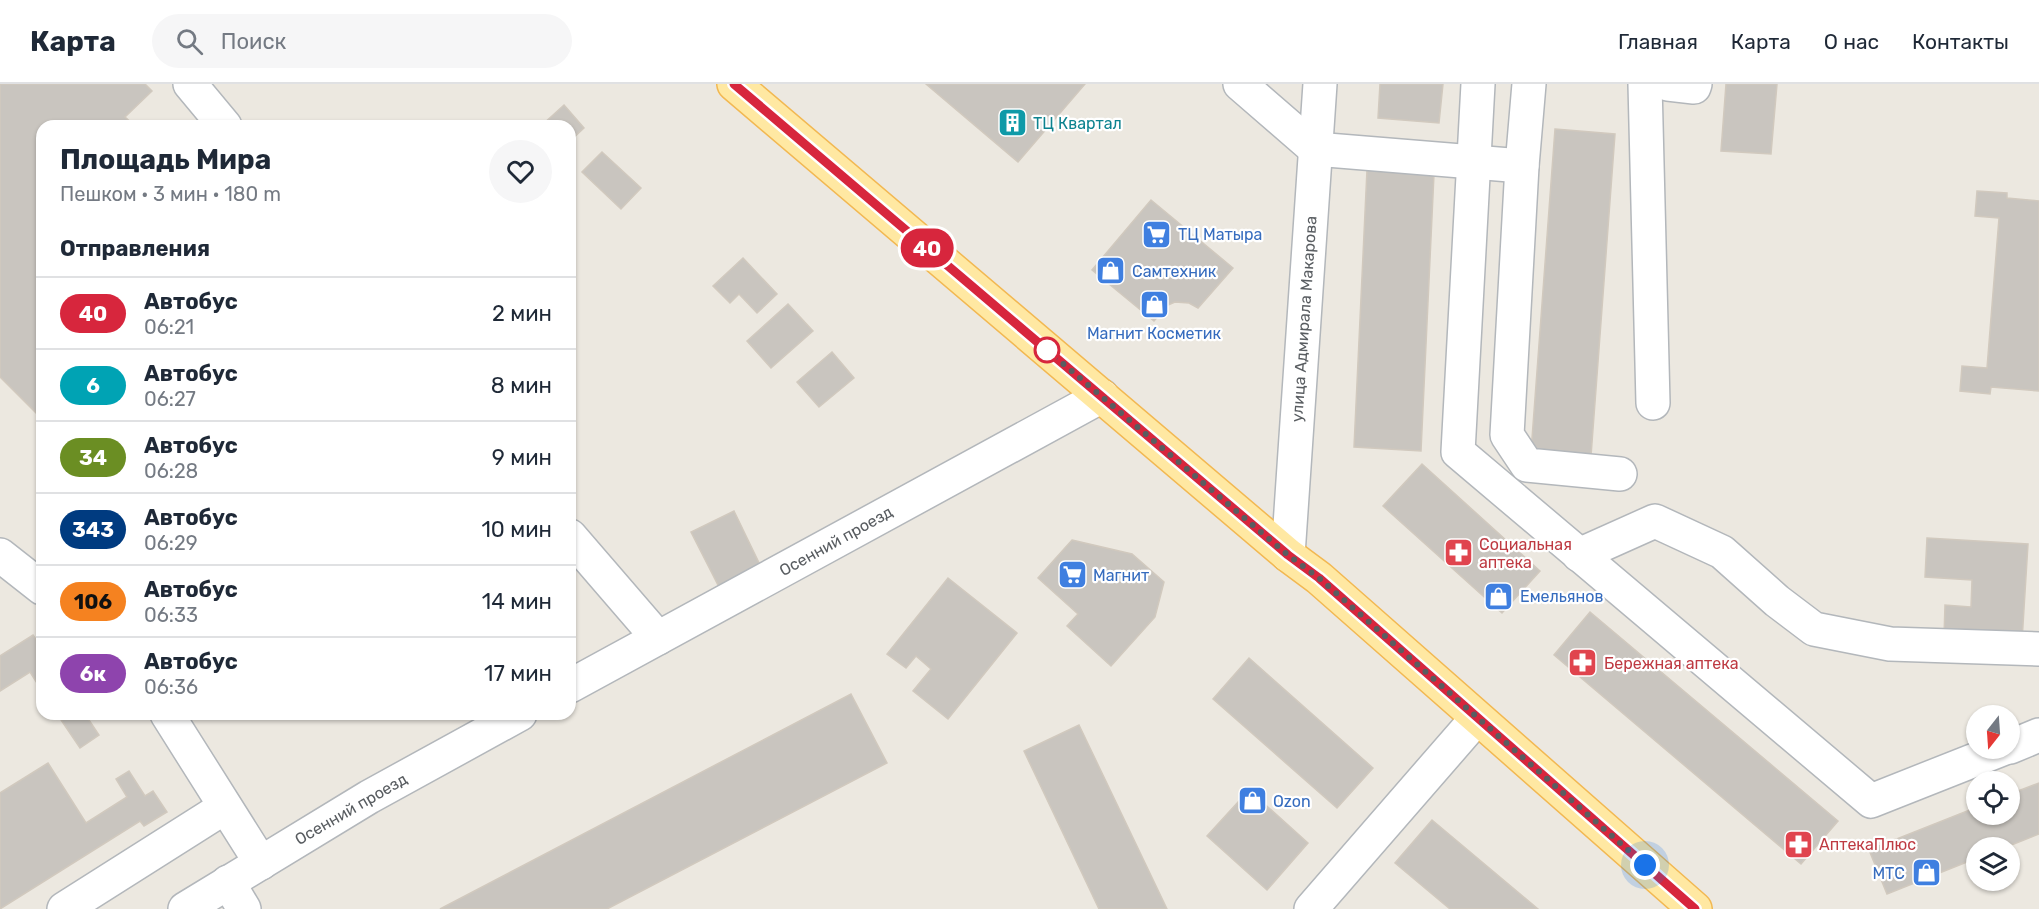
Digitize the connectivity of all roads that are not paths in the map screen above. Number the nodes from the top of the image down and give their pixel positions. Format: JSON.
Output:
{"nodes":[{"id":1,"x":190,"y":84,"type":"edge"},
{"id":2,"x":734,"y":84,"type":"edge"},
{"id":3,"x":1240,"y":84,"type":"edge"},
{"id":4,"x":1320,"y":84,"type":"edge"},
{"id":5,"x":1478,"y":84,"type":"edge"},
{"id":6,"x":1529,"y":84,"type":"edge"},
{"id":7,"x":1645,"y":84,"type":"edge"},
{"id":8,"x":1668,"y":84,"type":"edge"},
{"id":9,"x":1695,"y":84,"type":"edge"},
{"id":10,"x":220,"y":120,"type":"edge"},
{"id":11,"x":1316,"y":149,"type":"junction"},
{"id":12,"x":1474,"y":162,"type":"junction"},
{"id":13,"x":1522,"y":166,"type":"junction"},
{"id":14,"x":1102,"y":396,"type":"junction"},
{"id":15,"x":1653,"y":403,"type":"dead end"},
{"id":16,"x":1620,"y":474,"type":"dead end"},
{"id":17,"x":576,"y":543,"type":"edge"},
{"id":18,"x":0,"y":555,"type":"edge"},
{"id":19,"x":1288,"y":555,"type":"junction"},
{"id":20,"x":1579,"y":555,"type":"junction"},
{"id":21,"x":36,"y":583,"type":"edge"},
{"id":22,"x":658,"y":638,"type":"junction"},
{"id":23,"x":2039,"y":649,"type":"edge"},
{"id":24,"x":576,"y":683,"type":"edge"},
{"id":25,"x":1477,"y":718,"type":"junction"},
{"id":26,"x":171,"y":720,"type":"edge"},
{"id":27,"x":509,"y":720,"type":"edge"},
{"id":28,"x":2039,"y":735,"type":"edge"},
{"id":29,"x":2020,"y":743,"type":"edge"},
{"id":30,"x":1977,"y":759,"type":"edge"},
{"id":31,"x":225,"y":807,"type":"junction"},
{"id":32,"x":261,"y":863,"type":"junction"},
{"id":33,"x":236,"y":896,"type":"edge"},
{"id":34,"x":64,"y":909,"type":"edge"},
{"id":35,"x":185,"y":909,"type":"edge"},
{"id":36,"x":1311,"y":909,"type":"edge"},
{"id":37,"x":1695,"y":909,"type":"edge"}],
"edges":[{"from":1,"to":10,"type":"street"},
{"from":2,"to":14,"type":"main road"},
{"from":3,"to":11,"type":"street"},
{"from":4,"to":11,"type":"street","name":"улица Адмирала Макарова"},
{"from":5,"to":12,"type":"street"},
{"from":6,"to":13,"type":"street"},
{"from":7,"to":15,"type":"street"},
{"from":8,"to":9,"type":"street"},
{"from":11,"to":12,"type":"street"},
{"from":11,"to":19,"type":"street","name":"улица Адмирала Макарова"},
{"from":12,"to":13,"type":"street"},
{"from":12,"to":20,"type":"street"},
{"from":13,"to":16,"type":"street"},
{"from":14,"to":19,"type":"main road"},
{"from":14,"to":22,"type":"street","name":"Осенний проезд"},
{"from":17,"to":22,"type":"street"},
{"from":18,"to":21,"type":"street"},
{"from":19,"to":25,"type":"main road"},
{"from":20,"to":23,"type":"street"},
{"from":20,"to":30,"type":"street"},
{"from":22,"to":24,"type":"street","name":"Осенний проезд"},
{"from":25,"to":36,"type":"street"},
{"from":25,"to":37,"type":"main road"},
{"from":26,"to":31,"type":"street"},
{"from":27,"to":32,"type":"street","name":"Осенний проезд"},
{"from":28,"to":29,"type":"street"},
{"from":31,"to":32,"type":"street"},
{"from":31,"to":34,"type":"street"},
{"from":32,"to":33,"type":"street","name":"Осенний проезд"},
{"from":33,"to":35,"type":"street","name":"Осенний проезд"}]}
